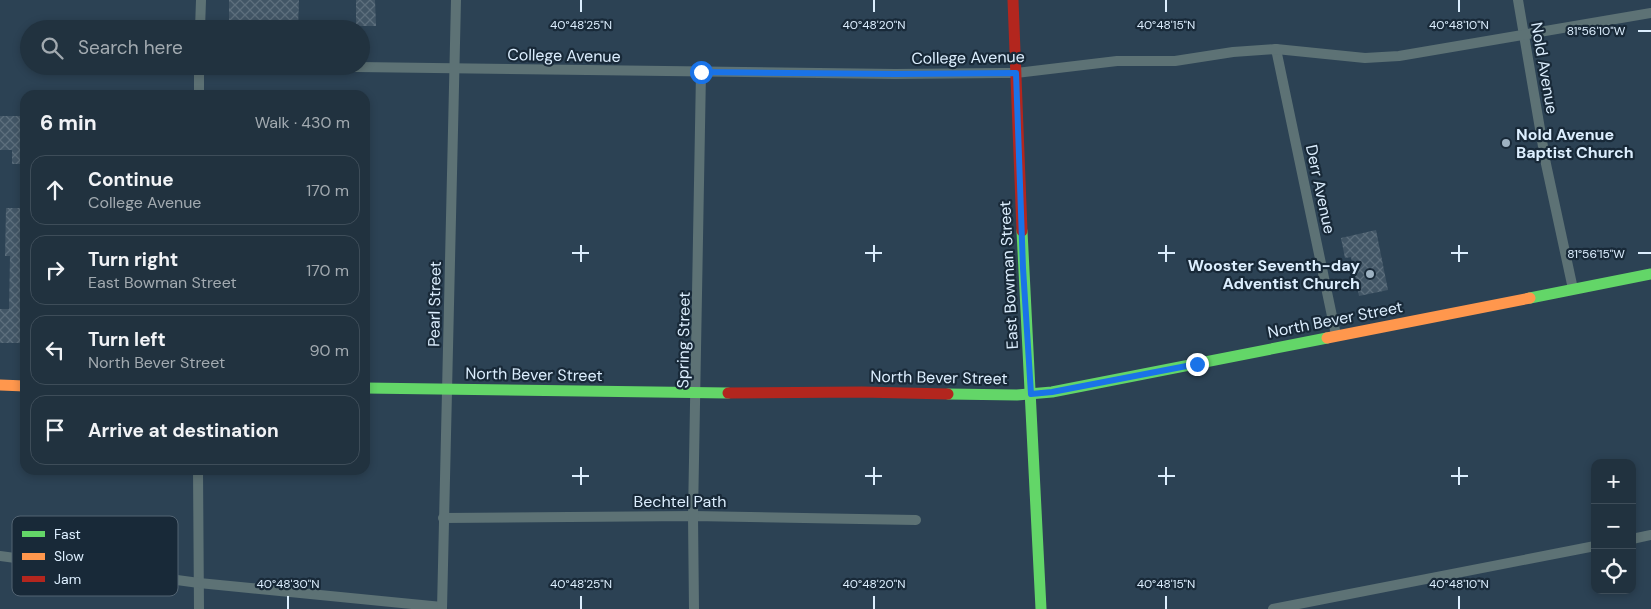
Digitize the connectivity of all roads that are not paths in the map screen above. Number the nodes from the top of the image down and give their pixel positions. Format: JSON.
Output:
{"nodes":[{"id":1,"x":201,"y":0,"type":"edge"},
{"id":2,"x":456,"y":0,"type":"edge"},
{"id":3,"x":1013,"y":0,"type":"edge"},
{"id":4,"x":1518,"y":0,"type":"edge"},
{"id":5,"x":1651,"y":13,"type":"edge"},
{"id":6,"x":200,"y":20,"type":"edge"},
{"id":7,"x":1524,"y":35,"type":"junction"},
{"id":8,"x":1276,"y":49,"type":"junction"},
{"id":9,"x":370,"y":68,"type":"edge"},
{"id":10,"x":454,"y":69,"type":"junction"},
{"id":11,"x":701,"y":72,"type":"junction"},
{"id":12,"x":1016,"y":73,"type":"junction"},
{"id":13,"x":199,"y":75,"type":"edge"},
{"id":14,"x":199,"y":90,"type":"edge"},
{"id":15,"x":1651,"y":274,"type":"edge"},
{"id":16,"x":1573,"y":289,"type":"junction"},
{"id":17,"x":1336,"y":336,"type":"junction"},
{"id":18,"x":0,"y":386,"type":"edge"},
{"id":19,"x":20,"y":386,"type":"edge"},
{"id":20,"x":370,"y":388,"type":"edge"},
{"id":21,"x":447,"y":389,"type":"junction"},
{"id":22,"x":697,"y":393,"type":"junction"},
{"id":23,"x":1031,"y":394,"type":"junction"},
{"id":24,"x":198,"y":475,"type":"edge"},
{"id":25,"x":693,"y":516,"type":"junction"},
{"id":26,"x":443,"y":518,"type":"junction"},
{"id":27,"x":916,"y":520,"type":"dead end"},
{"id":28,"x":1651,"y":535,"type":"edge"},
{"id":29,"x":1636,"y":538,"type":"edge"},
{"id":30,"x":1591,"y":547,"type":"edge"},
{"id":31,"x":178,"y":580,"type":"edge"},
{"id":32,"x":199,"y":583,"type":"junction"},
{"id":33,"x":1295,"y":607,"type":"edge"},
{"id":34,"x":442,"y":608,"type":"edge"},
{"id":35,"x":199,"y":609,"type":"edge"},
{"id":36,"x":694,"y":609,"type":"edge"},
{"id":37,"x":1041,"y":609,"type":"edge"},
{"id":38,"x":1273,"y":609,"type":"edge"}],
"edges":[{"from":1,"to":6,"type":"street"},
{"from":2,"to":10,"type":"street","name":"Pearl Street"},
{"from":3,"to":12,"type":"main road","name":"East Bowman Street"},
{"from":4,"to":7,"type":"street","name":"Nold Avenue"},
{"from":5,"to":7,"type":"street","name":"College Avenue"},
{"from":7,"to":8,"type":"street","name":"College Avenue"},
{"from":7,"to":16,"type":"street","name":"Nold Avenue"},
{"from":8,"to":12,"type":"street","name":"College Avenue"},
{"from":8,"to":17,"type":"street","name":"Derr Avenue"},
{"from":9,"to":10,"type":"street","name":"College Avenue"},
{"from":10,"to":11,"type":"street","name":"College Avenue"},
{"from":10,"to":21,"type":"street","name":"Pearl Street"},
{"from":11,"to":12,"type":"street","name":"College Avenue"},
{"from":11,"to":22,"type":"street","name":"Spring Street"},
{"from":12,"to":23,"type":"main road","name":"East Bowman Street"},
{"from":13,"to":14,"type":"street"},
{"from":15,"to":16,"type":"main road","name":"North Bever Street"},
{"from":16,"to":17,"type":"main road","name":"North Bever Street"},
{"from":17,"to":23,"type":"main road","name":"North Bever Street"},
{"from":18,"to":19,"type":"main road"},
{"from":20,"to":21,"type":"main road","name":"North Bever Street"},
{"from":21,"to":22,"type":"main road","name":"North Bever Street"},
{"from":21,"to":26,"type":"street","name":"Pearl Street"},
{"from":22,"to":23,"type":"main road","name":"North Bever Street"},
{"from":22,"to":25,"type":"street","name":"Spring Street"},
{"from":23,"to":37,"type":"main road","name":"East Bowman Street"},
{"from":24,"to":32,"type":"street"},
{"from":25,"to":26,"type":"street","name":"Bechtel Path"},
{"from":25,"to":27,"type":"street","name":"Bechtel Path"},
{"from":25,"to":36,"type":"street","name":"Spring Street"},
{"from":26,"to":34,"type":"street","name":"Pearl Street"},
{"from":28,"to":29,"type":"street"},
{"from":30,"to":33,"type":"street"},
{"from":31,"to":32,"type":"street"},
{"from":32,"to":34,"type":"street"},
{"from":32,"to":35,"type":"street"},
{"from":33,"to":38,"type":"street"}]}
